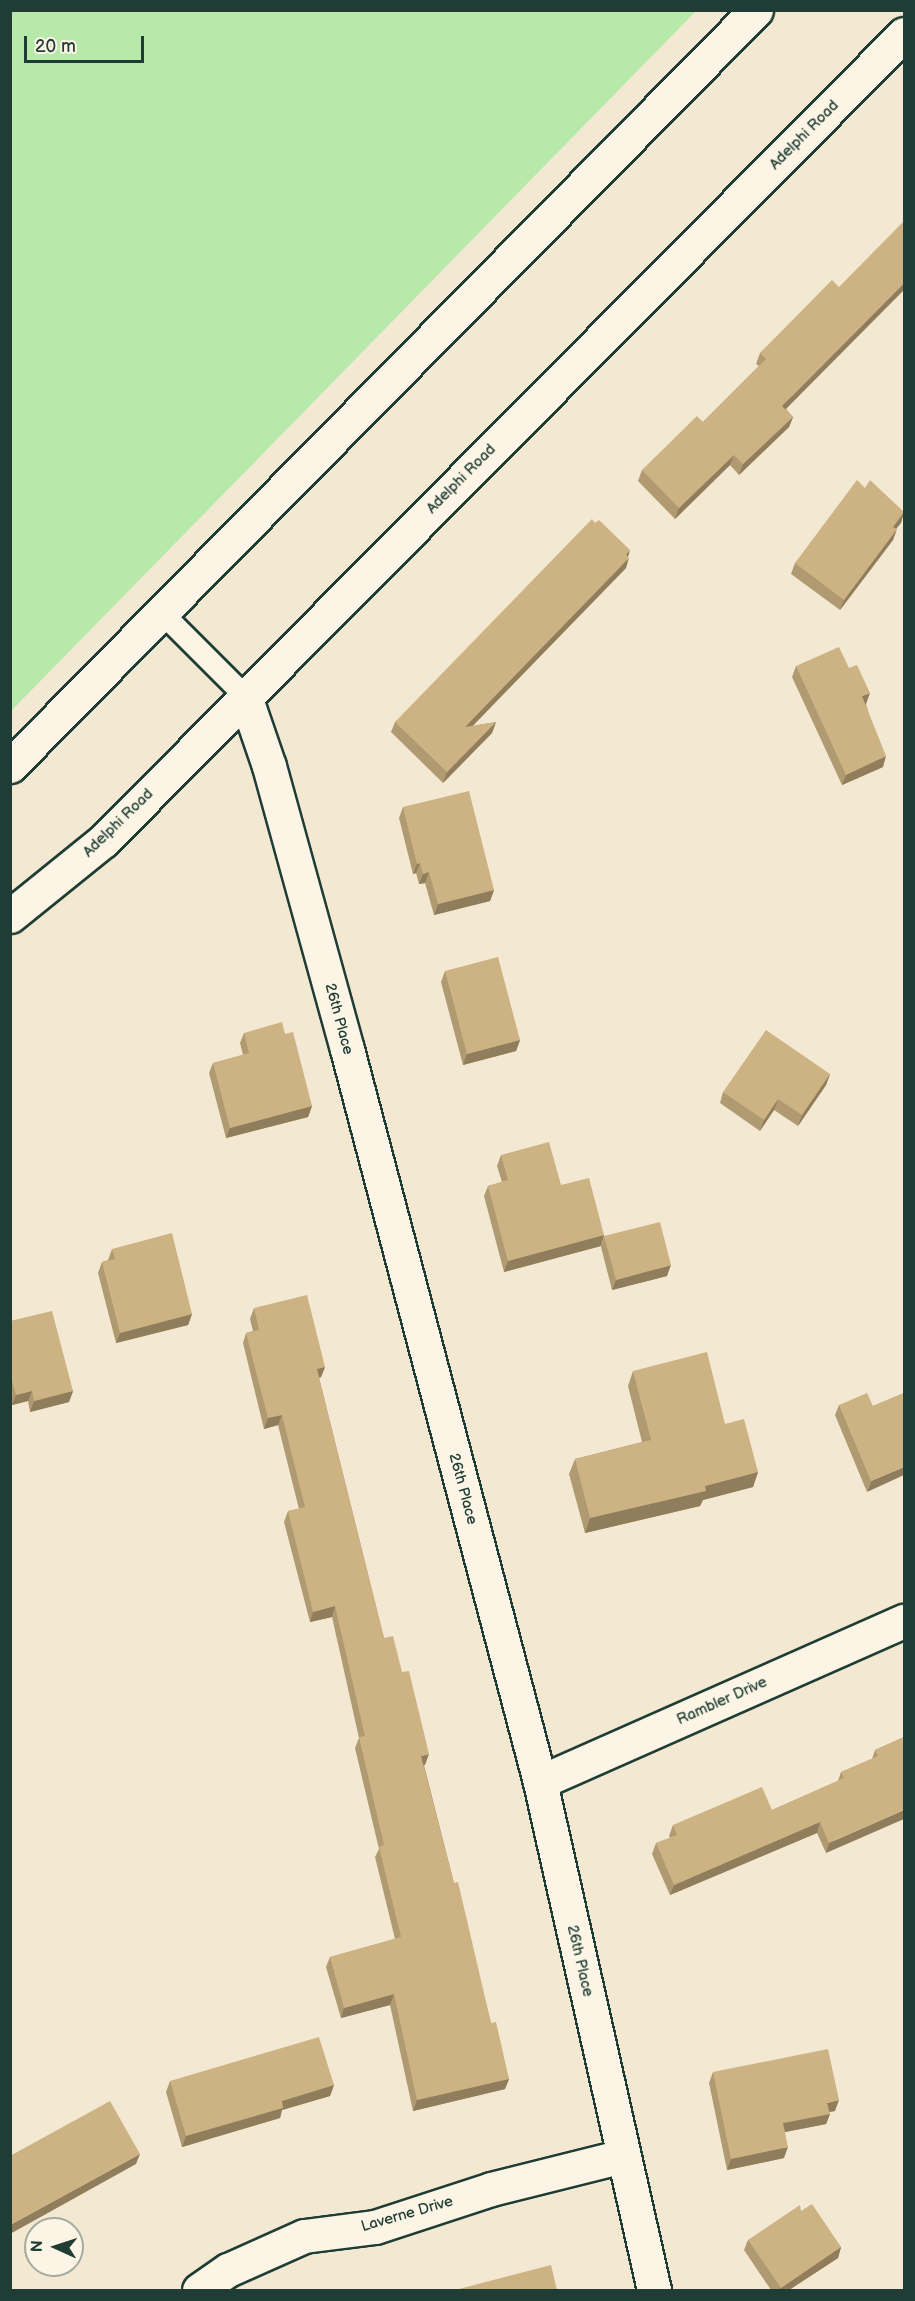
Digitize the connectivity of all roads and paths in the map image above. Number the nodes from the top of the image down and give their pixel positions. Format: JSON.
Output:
{"nodes":[{"id":1,"x":756,"y":10,"type":"edge"},
{"id":2,"x":904,"y":34,"type":"edge"},
{"id":3,"x":163,"y":614,"type":"junction"},
{"id":4,"x":245,"y":696,"type":"junction"},
{"id":5,"x":10,"y":766,"type":"edge"},
{"id":6,"x":10,"y":916,"type":"edge"},
{"id":7,"x":904,"y":1621,"type":"edge"},
{"id":8,"x":540,"y":1782,"type":"junction"},
{"id":9,"x":623,"y":2156,"type":"junction"},
{"id":10,"x":199,"y":2290,"type":"edge"},
{"id":11,"x":654,"y":2290,"type":"edge"}],
"edges":[{"from":1,"to":3,"type":"street"},
{"from":2,"to":4,"type":"street","name":"Adelphi Road"},
{"from":3,"to":4,"type":"lane"},
{"from":3,"to":5,"type":"street"},
{"from":4,"to":6,"type":"street","name":"Adelphi Road"},
{"from":4,"to":8,"type":"street","name":"26th Place"},
{"from":7,"to":8,"type":"street","name":"Rambler Drive"},
{"from":8,"to":9,"type":"street","name":"26th Place"},
{"from":9,"to":10,"type":"street","name":"Laverne Drive"},
{"from":9,"to":11,"type":"street","name":"26th Place"}]}
